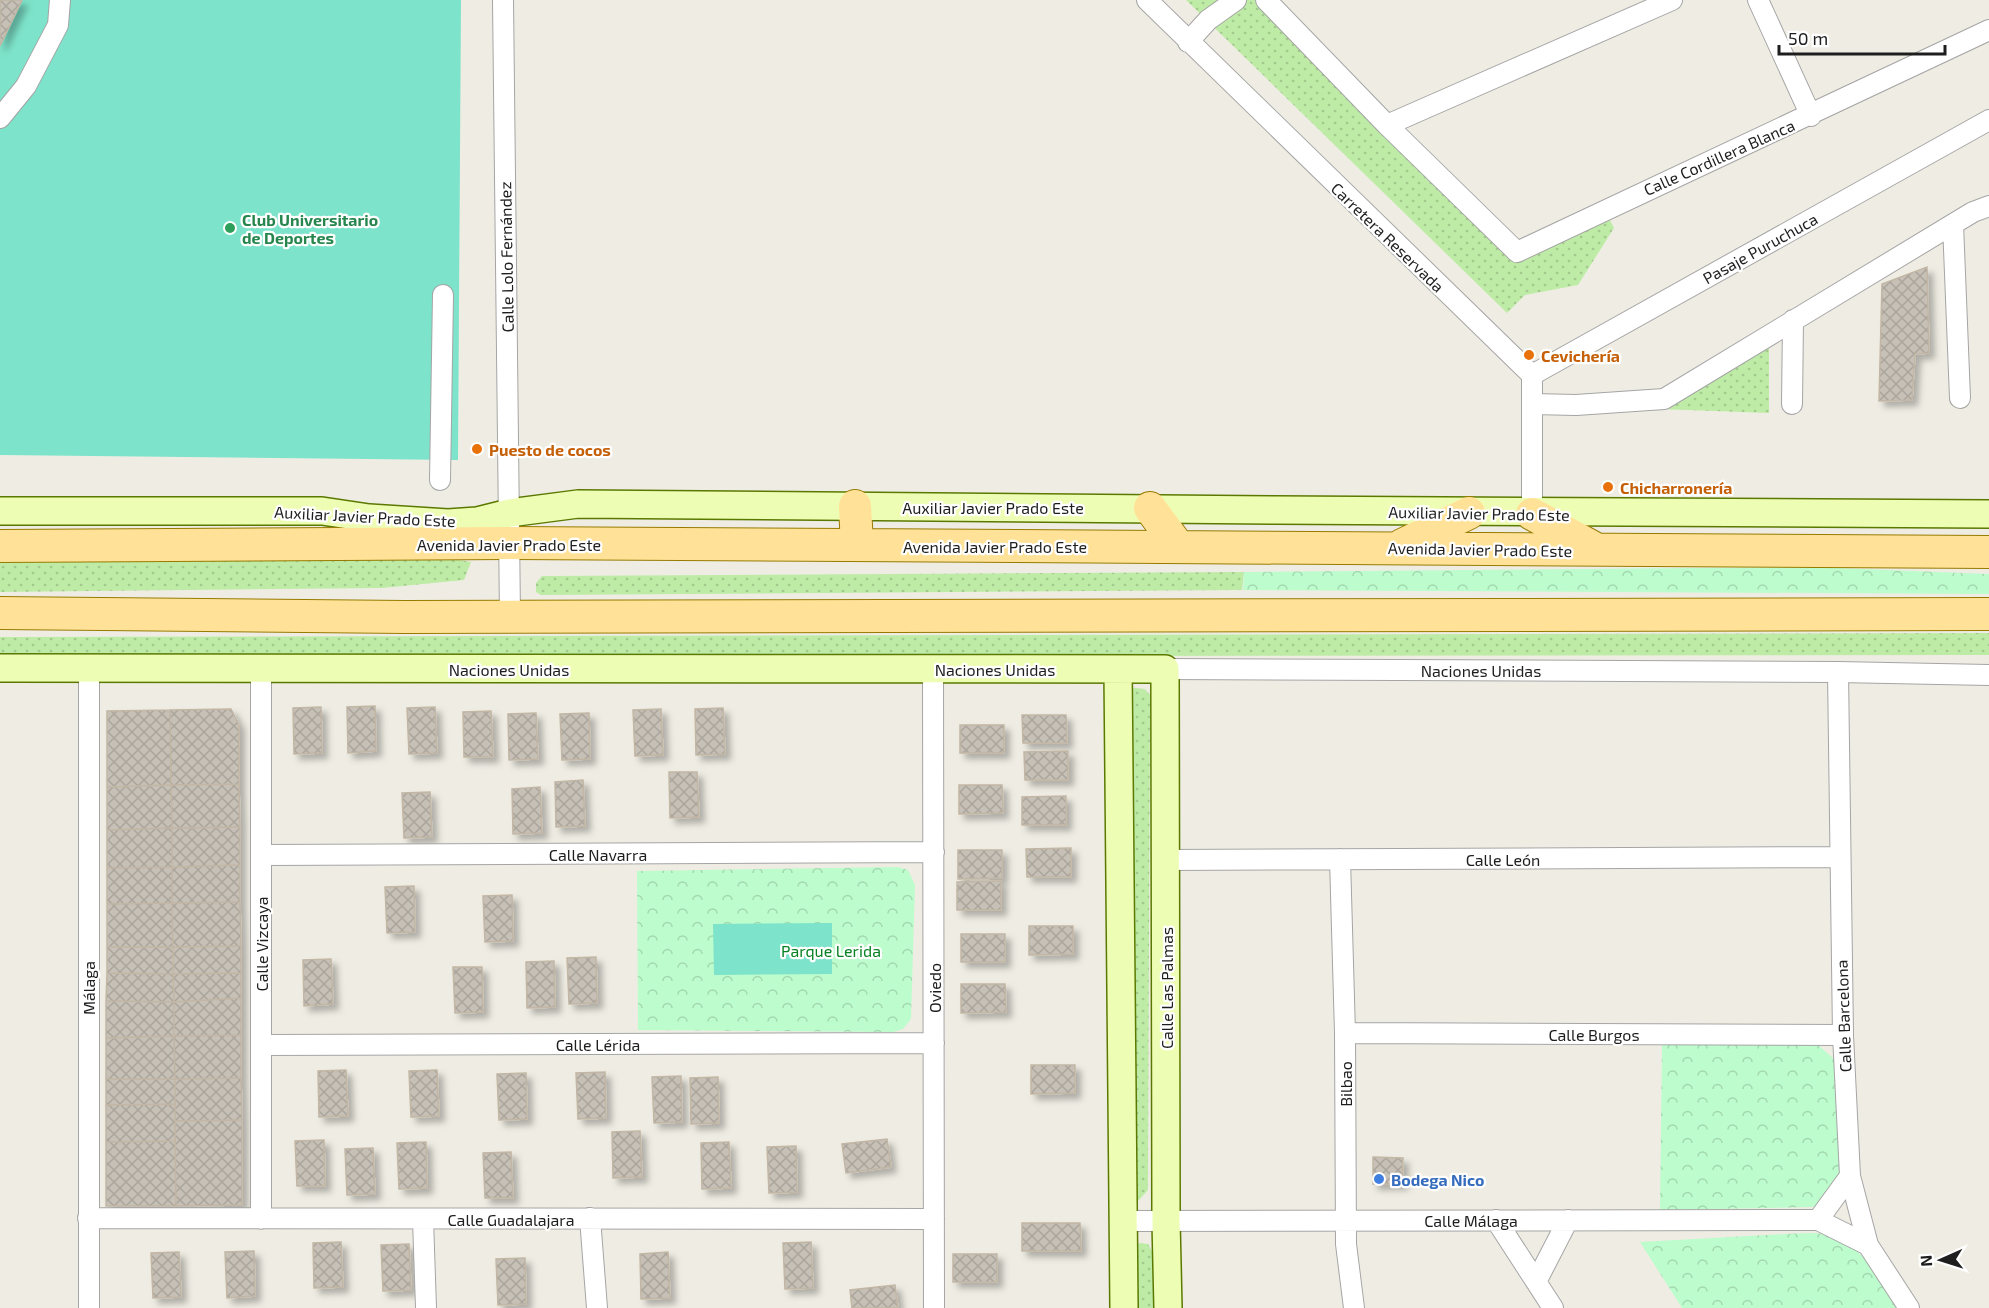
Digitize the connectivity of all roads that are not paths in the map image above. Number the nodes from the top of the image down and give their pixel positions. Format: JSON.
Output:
{"nodes":[{"id":1,"x":60,"y":0,"type":"edge"},
{"id":2,"x":503,"y":0,"type":"edge"},
{"id":3,"x":1147,"y":0,"type":"edge"},
{"id":4,"x":1236,"y":0,"type":"edge"},
{"id":5,"x":1266,"y":0,"type":"edge"},
{"id":6,"x":1672,"y":0,"type":"edge"},
{"id":7,"x":1758,"y":0,"type":"edge"},
{"id":8,"x":1989,"y":30,"type":"edge"},
{"id":9,"x":1188,"y":42,"type":"junction"},
{"id":10,"x":1811,"y":116,"type":"junction"},
{"id":11,"x":0,"y":118,"type":"edge"},
{"id":12,"x":1989,"y":120,"type":"edge"},
{"id":13,"x":1387,"y":125,"type":"junction"},
{"id":14,"x":1989,"y":206,"type":"edge"},
{"id":15,"x":1953,"y":224,"type":"junction"},
{"id":16,"x":443,"y":295,"type":"dead end"},
{"id":17,"x":1793,"y":320,"type":"junction"},
{"id":18,"x":1532,"y":375,"type":"junction"},
{"id":19,"x":1960,"y":398,"type":"dead end"},
{"id":20,"x":1533,"y":404,"type":"junction"},
{"id":21,"x":1792,"y":404,"type":"dead end"},
{"id":22,"x":440,"y":480,"type":"dead end"},
{"id":23,"x":855,"y":506,"type":"junction"},
{"id":24,"x":1150,"y":508,"type":"junction"},
{"id":25,"x":0,"y":511,"type":"edge"},
{"id":26,"x":1469,"y":513,"type":"junction"},
{"id":27,"x":1532,"y":514,"type":"junction"},
{"id":28,"x":1989,"y":514,"type":"edge"},
{"id":29,"x":510,"y":528,"type":"junction"},
{"id":30,"x":857,"y":545,"type":"junction"},
{"id":31,"x":0,"y":546,"type":"edge"},
{"id":32,"x":1178,"y":546,"type":"junction"},
{"id":33,"x":1396,"y":548,"type":"junction"},
{"id":34,"x":1599,"y":550,"type":"junction"},
{"id":35,"x":1989,"y":552,"type":"edge"},
{"id":36,"x":0,"y":614,"type":"edge"},
{"id":37,"x":1989,"y":614,"type":"edge"},
{"id":38,"x":510,"y":617,"type":"junction"},
{"id":39,"x":0,"y":668,"type":"edge"},
{"id":40,"x":89,"y":668,"type":"junction"},
{"id":41,"x":261,"y":668,"type":"junction"},
{"id":42,"x":933,"y":669,"type":"junction"},
{"id":43,"x":1118,"y":669,"type":"junction"},
{"id":44,"x":1165,"y":669,"type":"junction"},
{"id":45,"x":1838,"y":672,"type":"junction"},
{"id":46,"x":1989,"y":675,"type":"edge"},
{"id":47,"x":934,"y":852,"type":"junction"},
{"id":48,"x":261,"y":855,"type":"junction"},
{"id":49,"x":1839,"y":857,"type":"junction"},
{"id":50,"x":1340,"y":859,"type":"junction"},
{"id":51,"x":1166,"y":860,"type":"junction"},
{"id":52,"x":1345,"y":1033,"type":"junction"},
{"id":53,"x":1843,"y":1035,"type":"junction"},
{"id":54,"x":934,"y":1043,"type":"junction"},
{"id":55,"x":261,"y":1045,"type":"junction"},
{"id":56,"x":1850,"y":1176,"type":"junction"},
{"id":57,"x":88,"y":1218,"type":"junction"},
{"id":58,"x":423,"y":1218,"type":"junction"},
{"id":59,"x":590,"y":1218,"type":"junction"},
{"id":60,"x":261,"y":1219,"type":"junction"},
{"id":61,"x":934,"y":1219,"type":"junction"},
{"id":62,"x":1496,"y":1220,"type":"junction"},
{"id":63,"x":1568,"y":1220,"type":"junction"},
{"id":64,"x":1818,"y":1220,"type":"junction"},
{"id":65,"x":1123,"y":1221,"type":"junction"},
{"id":66,"x":1166,"y":1221,"type":"junction"},
{"id":67,"x":1346,"y":1221,"type":"junction"},
{"id":68,"x":1868,"y":1245,"type":"junction"},
{"id":69,"x":1536,"y":1282,"type":"junction"},
{"id":70,"x":88,"y":1308,"type":"edge"},
{"id":71,"x":426,"y":1308,"type":"edge"},
{"id":72,"x":597,"y":1308,"type":"edge"},
{"id":73,"x":934,"y":1308,"type":"edge"},
{"id":74,"x":1124,"y":1308,"type":"edge"},
{"id":75,"x":1168,"y":1308,"type":"edge"},
{"id":76,"x":1354,"y":1308,"type":"edge"},
{"id":77,"x":1553,"y":1308,"type":"edge"},
{"id":78,"x":1909,"y":1308,"type":"edge"}],
"edges":[{"from":1,"to":11,"type":"street"},
{"from":2,"to":29,"type":"street","name":"Calle Lolo Fernández"},
{"from":3,"to":9,"type":"street","name":"Carretera Reservada"},
{"from":4,"to":9,"type":"street"},
{"from":5,"to":13,"type":"street"},
{"from":6,"to":13,"type":"street"},
{"from":7,"to":10,"type":"street"},
{"from":8,"to":10,"type":"street","name":"Calle Cordillera Blanca"},
{"from":9,"to":18,"type":"street","name":"Carretera Reservada"},
{"from":10,"to":13,"type":"street","name":"Calle Cordillera Blanca"},
{"from":12,"to":18,"type":"street","name":"Pasaje Puruchuca"},
{"from":14,"to":15,"type":"street"},
{"from":15,"to":17,"type":"street"},
{"from":15,"to":19,"type":"street"},
{"from":16,"to":22,"type":"street"},
{"from":17,"to":20,"type":"street"},
{"from":17,"to":21,"type":"street"},
{"from":18,"to":20,"type":"street"},
{"from":20,"to":27,"type":"street"},
{"from":23,"to":24,"type":"street","name":"Auxiliar Javier Prado Este"},
{"from":23,"to":29,"type":"street","name":"Auxiliar Javier Prado Este"},
{"from":23,"to":30,"type":"main road"},
{"from":24,"to":26,"type":"street","name":"Auxiliar Javier Prado Este"},
{"from":24,"to":32,"type":"main road"},
{"from":25,"to":29,"type":"street","name":"Auxiliar Javier Prado Este"},
{"from":26,"to":27,"type":"street","name":"Auxiliar Javier Prado Este"},
{"from":26,"to":33,"type":"main road"},
{"from":27,"to":28,"type":"street","name":"Auxiliar Javier Prado Este"},
{"from":27,"to":34,"type":"main road"},
{"from":29,"to":30,"type":"main road","name":"Avenida Javier Prado Este"},
{"from":29,"to":31,"type":"main road","name":"Avenida Javier Prado Este"},
{"from":29,"to":38,"type":"street"},
{"from":30,"to":32,"type":"main road","name":"Avenida Javier Prado Este"},
{"from":32,"to":33,"type":"main road","name":"Avenida Javier Prado Este"},
{"from":33,"to":34,"type":"main road","name":"Avenida Javier Prado Este"},
{"from":34,"to":35,"type":"main road","name":"Avenida Javier Prado Este"},
{"from":36,"to":38,"type":"main road"},
{"from":37,"to":38,"type":"main road"},
{"from":39,"to":40,"type":"street","name":"Naciones Unidas"},
{"from":40,"to":41,"type":"street","name":"Naciones Unidas"},
{"from":40,"to":57,"type":"street","name":"Málaga"},
{"from":41,"to":42,"type":"street","name":"Naciones Unidas"},
{"from":41,"to":48,"type":"street","name":"Calle Vizcaya"},
{"from":42,"to":43,"type":"street","name":"Naciones Unidas"},
{"from":42,"to":47,"type":"street","name":"Oviedo"},
{"from":43,"to":44,"type":"street","name":"Naciones Unidas"},
{"from":43,"to":65,"type":"street"},
{"from":44,"to":45,"type":"street","name":"Naciones Unidas"},
{"from":44,"to":51,"type":"street","name":"Calle Las Palmas"},
{"from":45,"to":46,"type":"street","name":"Naciones Unidas"},
{"from":45,"to":49,"type":"street","name":"Calle Barcelona"},
{"from":47,"to":48,"type":"street","name":"Calle Navarra"},
{"from":47,"to":54,"type":"street","name":"Oviedo"},
{"from":48,"to":55,"type":"street","name":"Calle Vizcaya"},
{"from":49,"to":50,"type":"street","name":"Calle León"},
{"from":49,"to":53,"type":"street","name":"Calle Barcelona"},
{"from":50,"to":51,"type":"street","name":"Calle León"},
{"from":50,"to":52,"type":"street","name":"Bilbao"},
{"from":51,"to":66,"type":"street","name":"Calle Las Palmas"},
{"from":52,"to":53,"type":"street","name":"Calle Burgos"},
{"from":52,"to":67,"type":"street","name":"Bilbao"},
{"from":53,"to":56,"type":"street","name":"Calle Barcelona"},
{"from":54,"to":55,"type":"street","name":"Calle Lérida"},
{"from":54,"to":61,"type":"street","name":"Oviedo"},
{"from":55,"to":60,"type":"street","name":"Calle Vizcaya"},
{"from":56,"to":64,"type":"street"},
{"from":56,"to":68,"type":"street","name":"Calle Barcelona"},
{"from":57,"to":60,"type":"street","name":"Calle Guadalajara"},
{"from":57,"to":70,"type":"street","name":"Málaga"},
{"from":58,"to":59,"type":"street","name":"Calle Guadalajara"},
{"from":58,"to":60,"type":"street","name":"Calle Guadalajara"},
{"from":58,"to":71,"type":"street"},
{"from":59,"to":61,"type":"street","name":"Calle Guadalajara"},
{"from":59,"to":72,"type":"street"},
{"from":61,"to":73,"type":"street","name":"Oviedo"},
{"from":62,"to":63,"type":"street","name":"Calle Málaga"},
{"from":62,"to":67,"type":"street","name":"Calle Málaga"},
{"from":62,"to":69,"type":"street"},
{"from":63,"to":64,"type":"street","name":"Calle Málaga"},
{"from":63,"to":69,"type":"street"},
{"from":64,"to":68,"type":"street"},
{"from":65,"to":66,"type":"street","name":"Calle Málaga"},
{"from":65,"to":74,"type":"street"},
{"from":66,"to":67,"type":"street","name":"Calle Málaga"},
{"from":66,"to":75,"type":"street","name":"Calle Las Palmas"},
{"from":67,"to":76,"type":"street","name":"Bilbao"},
{"from":68,"to":78,"type":"street"},
{"from":69,"to":77,"type":"street"}]}
